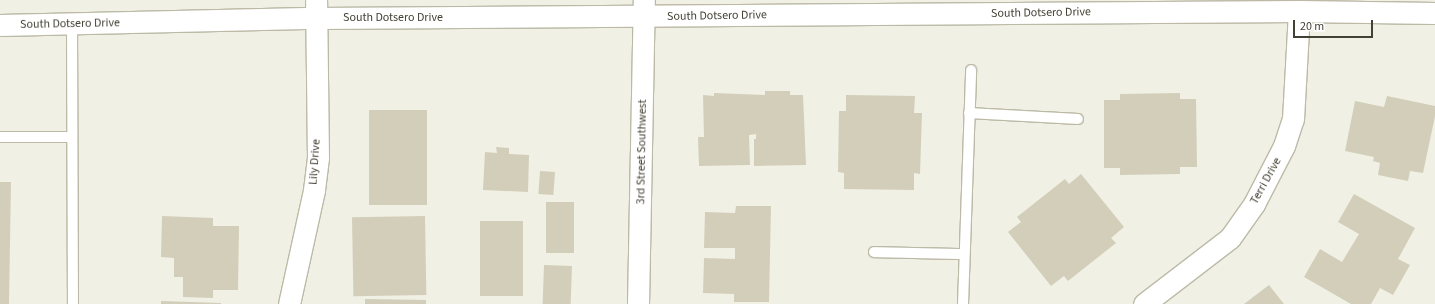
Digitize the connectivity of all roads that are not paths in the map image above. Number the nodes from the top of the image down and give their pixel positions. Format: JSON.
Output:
{"nodes":[{"id":1,"x":316,"y":9,"type":"edge"},
{"id":2,"x":644,"y":9,"type":"edge"},
{"id":3,"x":1299,"y":11,"type":"junction"},
{"id":4,"x":1435,"y":13,"type":"edge"},
{"id":5,"x":72,"y":24,"type":"junction"},
{"id":6,"x":0,"y":25,"type":"edge"},
{"id":7,"x":970,"y":70,"type":"dead end"},
{"id":8,"x":969,"y":113,"type":"junction"},
{"id":9,"x":1078,"y":119,"type":"dead end"},
{"id":10,"x":0,"y":137,"type":"edge"},
{"id":11,"x":72,"y":137,"type":"junction"},
{"id":12,"x":874,"y":252,"type":"dead end"},
{"id":13,"x":964,"y":254,"type":"junction"},
{"id":14,"x":73,"y":304,"type":"edge"},
{"id":15,"x":289,"y":304,"type":"edge"},
{"id":16,"x":638,"y":304,"type":"edge"},
{"id":17,"x":963,"y":304,"type":"edge"},
{"id":18,"x":1144,"y":304,"type":"edge"}],
"edges":[{"from":1,"to":2,"type":"street","name":"South Dotsero Drive"},
{"from":1,"to":5,"type":"street","name":"South Dotsero Drive"},
{"from":1,"to":15,"type":"street","name":"Lily Drive"},
{"from":2,"to":3,"type":"street","name":"South Dotsero Drive"},
{"from":2,"to":16,"type":"street","name":"3rd Street Southwest"},
{"from":3,"to":4,"type":"street","name":"South Dotsero Drive"},
{"from":3,"to":18,"type":"street","name":"Terri Drive"},
{"from":5,"to":6,"type":"street","name":"South Dotsero Drive"},
{"from":5,"to":11,"type":"lane"},
{"from":7,"to":8,"type":"lane"},
{"from":8,"to":9,"type":"lane"},
{"from":8,"to":13,"type":"lane"},
{"from":10,"to":11,"type":"lane"},
{"from":11,"to":14,"type":"lane"},
{"from":12,"to":13,"type":"lane"},
{"from":13,"to":17,"type":"lane"}]}
